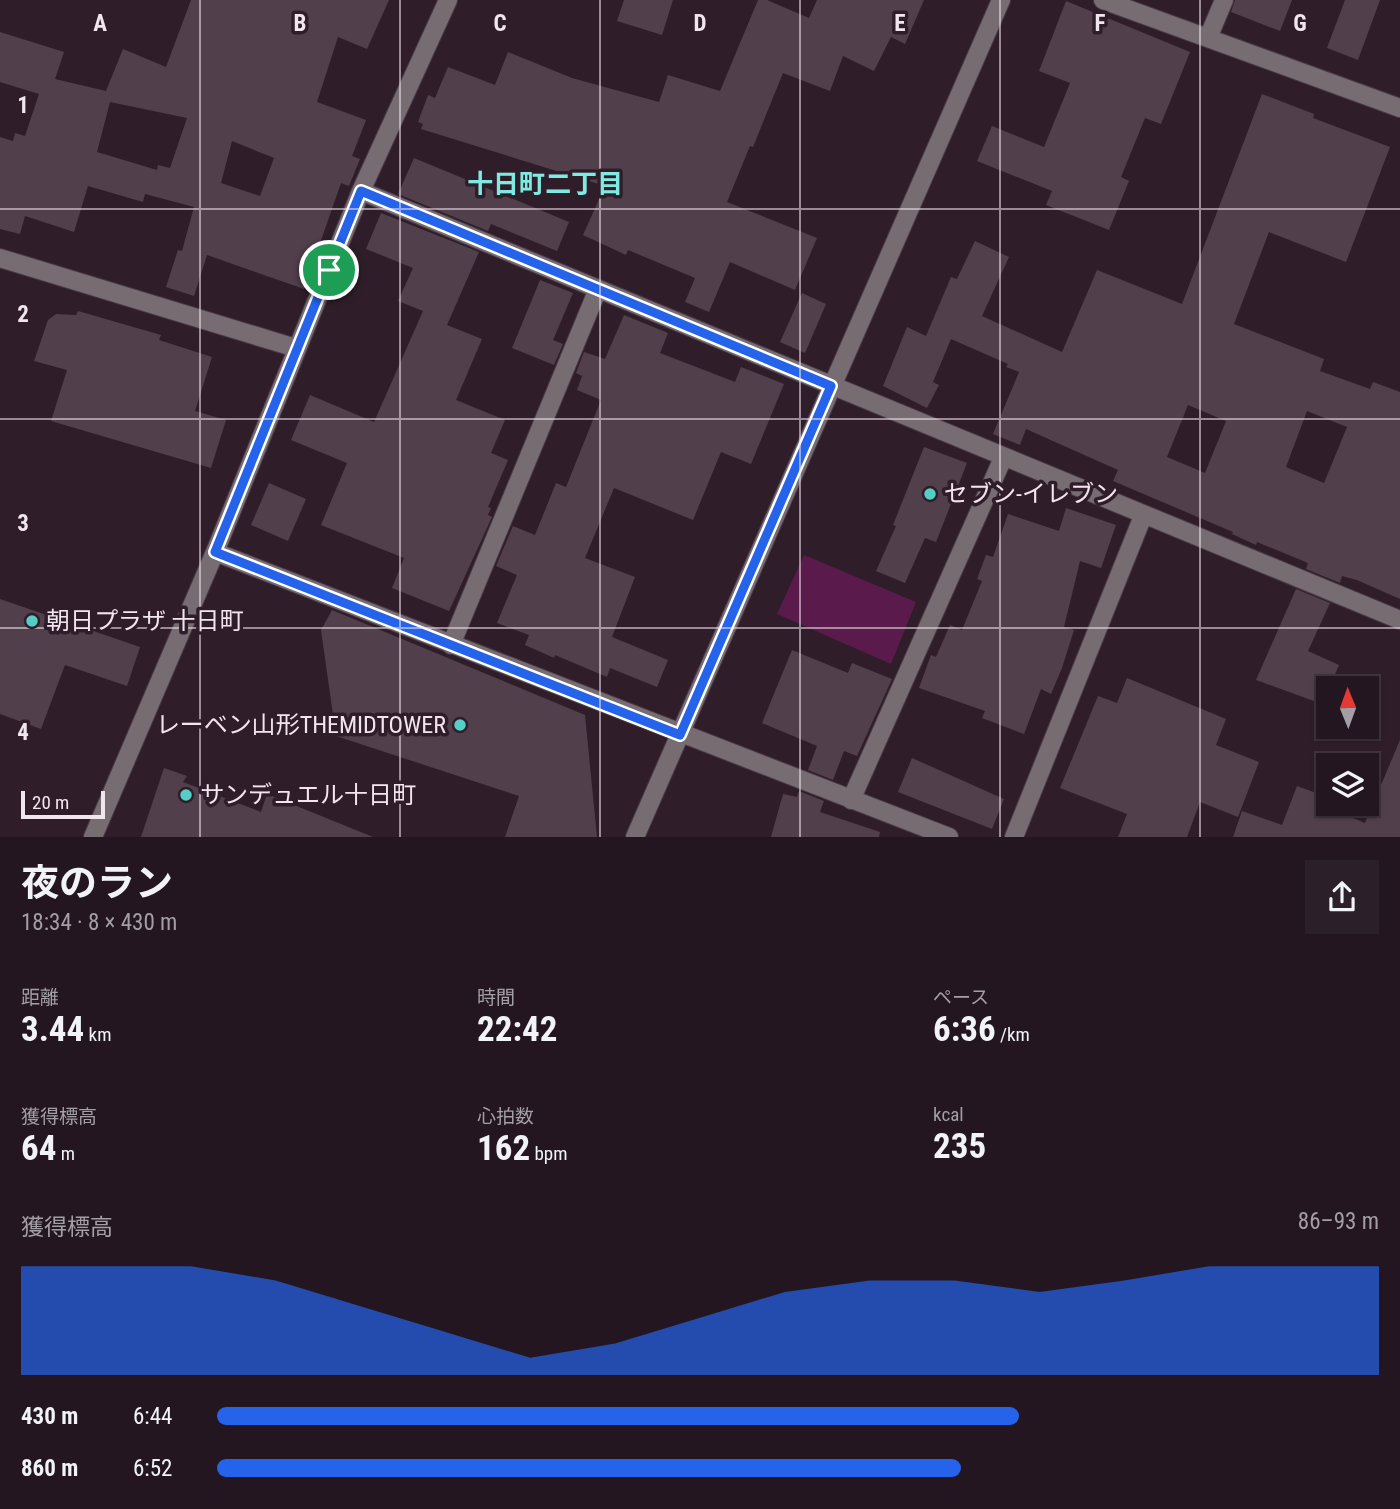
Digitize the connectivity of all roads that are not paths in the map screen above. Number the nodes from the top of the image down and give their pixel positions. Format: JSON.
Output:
{"nodes":[{"id":1,"x":448,"y":0,"type":"edge"},
{"id":2,"x":1001,"y":0,"type":"edge"},
{"id":3,"x":1102,"y":0,"type":"edge"},
{"id":4,"x":1224,"y":0,"type":"edge"},
{"id":5,"x":1208,"y":38,"type":"junction"},
{"id":6,"x":1400,"y":108,"type":"edge"},
{"id":7,"x":361,"y":191,"type":"junction"},
{"id":8,"x":0,"y":258,"type":"edge"},
{"id":9,"x":598,"y":289,"type":"junction"},
{"id":10,"x":296,"y":348,"type":"junction"},
{"id":11,"x":831,"y":386,"type":"junction"},
{"id":12,"x":1003,"y":458,"type":"junction"},
{"id":13,"x":1143,"y":516,"type":"junction"},
{"id":14,"x":215,"y":552,"type":"junction"},
{"id":15,"x":1400,"y":620,"type":"edge"},
{"id":16,"x":451,"y":645,"type":"junction"},
{"id":17,"x":680,"y":735,"type":"junction"},
{"id":18,"x":851,"y":800,"type":"junction"},
{"id":19,"x":93,"y":837,"type":"edge"},
{"id":20,"x":635,"y":837,"type":"edge"},
{"id":21,"x":949,"y":837,"type":"edge"},
{"id":22,"x":1014,"y":837,"type":"edge"}],
"edges":[{"from":1,"to":7,"type":"street"},
{"from":2,"to":11,"type":"street"},
{"from":3,"to":5,"type":"street"},
{"from":4,"to":5,"type":"street"},
{"from":5,"to":6,"type":"street"},
{"from":7,"to":9,"type":"street"},
{"from":7,"to":10,"type":"street"},
{"from":8,"to":10,"type":"street"},
{"from":9,"to":11,"type":"street"},
{"from":9,"to":16,"type":"street"},
{"from":10,"to":14,"type":"street"},
{"from":11,"to":12,"type":"street"},
{"from":11,"to":17,"type":"street"},
{"from":12,"to":13,"type":"street"},
{"from":12,"to":18,"type":"street"},
{"from":13,"to":15,"type":"street"},
{"from":13,"to":22,"type":"street"},
{"from":14,"to":16,"type":"street"},
{"from":14,"to":19,"type":"street"},
{"from":16,"to":17,"type":"street"},
{"from":17,"to":18,"type":"street"},
{"from":17,"to":20,"type":"street"},
{"from":18,"to":21,"type":"street"}]}
